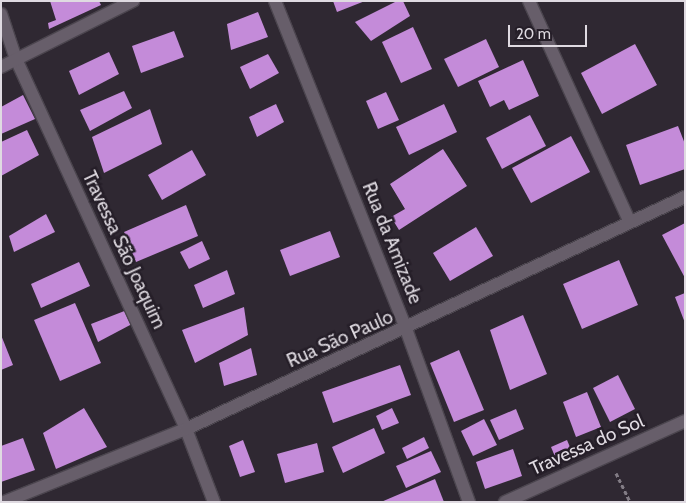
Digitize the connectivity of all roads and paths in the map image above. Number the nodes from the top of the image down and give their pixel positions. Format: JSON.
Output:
{"nodes":[{"id":1,"x":133,"y":1,"type":"edge"},
{"id":2,"x":275,"y":1,"type":"edge"},
{"id":3,"x":529,"y":1,"type":"edge"},
{"id":4,"x":1,"y":14,"type":"edge"},
{"id":5,"x":16,"y":59,"type":"junction"},
{"id":6,"x":1,"y":67,"type":"edge"},
{"id":7,"x":685,"y":196,"type":"edge"},
{"id":8,"x":630,"y":220,"type":"junction"},
{"id":9,"x":406,"y":329,"type":"junction"},
{"id":10,"x":685,"y":421,"type":"edge"},
{"id":11,"x":186,"y":428,"type":"junction"},
{"id":12,"x":609,"y":456,"type":"junction"},
{"id":13,"x":4,"y":502,"type":"edge"},
{"id":14,"x":214,"y":502,"type":"edge"},
{"id":15,"x":469,"y":502,"type":"edge"},
{"id":16,"x":505,"y":502,"type":"edge"},
{"id":17,"x":630,"y":502,"type":"edge"}],
"edges":[{"from":1,"to":5,"type":"street"},
{"from":2,"to":9,"type":"street","name":"Rua da Amizade"},
{"from":3,"to":8,"type":"street"},
{"from":4,"to":5,"type":"street","name":"Travessa São Joaquim"},
{"from":5,"to":6,"type":"street"},
{"from":5,"to":11,"type":"street","name":"Travessa São Joaquim"},
{"from":7,"to":8,"type":"street","name":"Rua São Paulo"},
{"from":8,"to":9,"type":"street","name":"Rua São Paulo"},
{"from":9,"to":11,"type":"street","name":"Rua São Paulo"},
{"from":9,"to":15,"type":"street","name":"Rua da Amizade"},
{"from":10,"to":12,"type":"street","name":"Travessa do Sol"},
{"from":11,"to":13,"type":"street","name":"Rua São Paulo"},
{"from":11,"to":14,"type":"street","name":"Travessa São Joaquim"},
{"from":12,"to":16,"type":"street","name":"Travessa do Sol"},
{"from":12,"to":17,"type":"path"}]}
